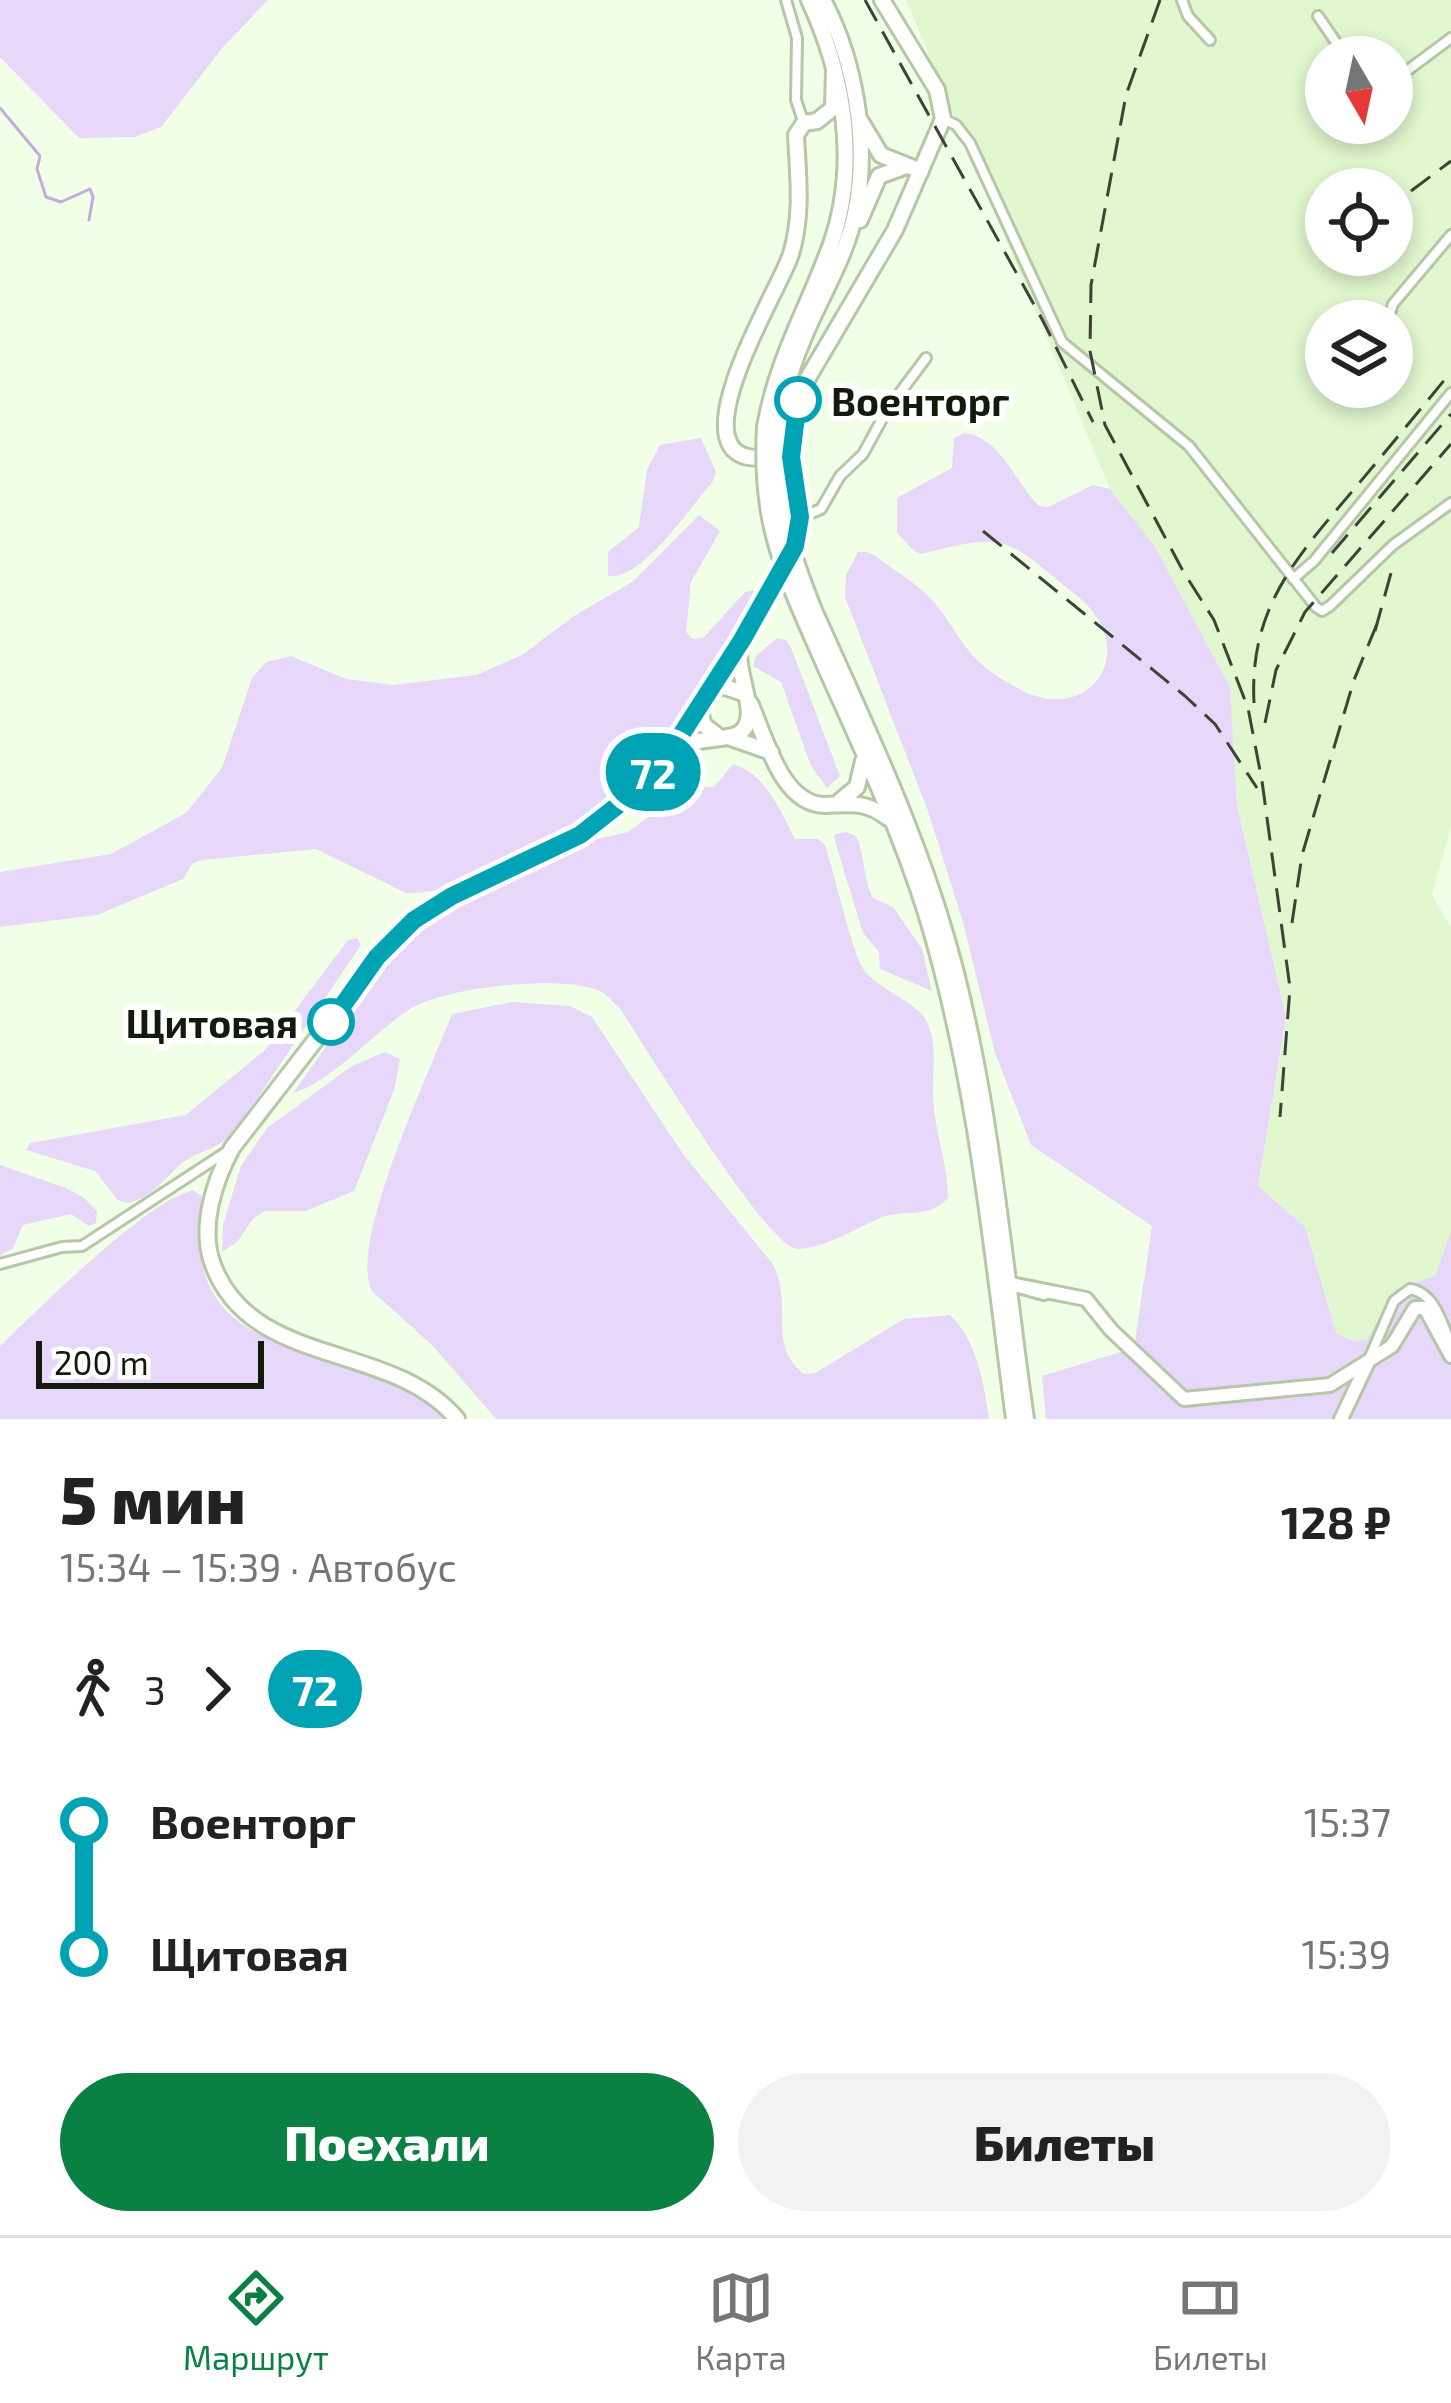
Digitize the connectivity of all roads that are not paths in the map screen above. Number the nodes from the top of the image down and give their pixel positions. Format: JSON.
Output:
{"nodes":[{"id":1,"x":786,"y":0,"type":"edge"},
{"id":2,"x":808,"y":0,"type":"edge"},
{"id":3,"x":823,"y":0,"type":"edge"},
{"id":4,"x":882,"y":0,"type":"edge"},
{"id":5,"x":1182,"y":0,"type":"edge"},
{"id":6,"x":1318,"y":16,"type":"dead end"},
{"id":7,"x":1332,"y":36,"type":"edge"},
{"id":8,"x":1451,"y":38,"type":"edge"},
{"id":9,"x":1210,"y":40,"type":"dead end"},
{"id":10,"x":1413,"y":66,"type":"edge"},
{"id":11,"x":834,"y":69,"type":"junction"},
{"id":12,"x":857,"y":115,"type":"junction"},
{"id":13,"x":944,"y":119,"type":"junction"},
{"id":14,"x":811,"y":122,"type":"junction"},
{"id":15,"x":846,"y":154,"type":"junction"},
{"id":16,"x":904,"y":167,"type":"junction"},
{"id":17,"x":921,"y":170,"type":"junction"},
{"id":18,"x":849,"y":233,"type":"junction"},
{"id":19,"x":1451,"y":236,"type":"edge"},
{"id":20,"x":1396,"y":300,"type":"edge"},
{"id":21,"x":926,"y":358,"type":"dead end"},
{"id":22,"x":1451,"y":393,"type":"edge"},
{"id":23,"x":771,"y":428,"type":"junction"},
{"id":24,"x":791,"y":457,"type":"junction"},
{"id":25,"x":1451,"y":503,"type":"edge"},
{"id":26,"x":800,"y":517,"type":"junction"},
{"id":27,"x":1293,"y":579,"type":"junction"},
{"id":28,"x":809,"y":613,"type":"junction"},
{"id":29,"x":742,"y":640,"type":"junction"},
{"id":30,"x":704,"y":698,"type":"junction"},
{"id":31,"x":746,"y":698,"type":"junction"},
{"id":32,"x":723,"y":736,"type":"junction"},
{"id":33,"x":669,"y":752,"type":"junction"},
{"id":34,"x":771,"y":752,"type":"junction"},
{"id":35,"x":864,"y":758,"type":"junction"},
{"id":36,"x":836,"y":803,"type":"junction"},
{"id":37,"x":892,"y":821,"type":"junction"},
{"id":38,"x":232,"y":1148,"type":"junction"},
{"id":39,"x":0,"y":1264,"type":"edge"},
{"id":40,"x":1011,"y":1284,"type":"junction"},
{"id":41,"x":1451,"y":1345,"type":"edge"},
{"id":42,"x":1451,"y":1356,"type":"edge"},
{"id":43,"x":1368,"y":1360,"type":"junction"},
{"id":44,"x":457,"y":1419,"type":"edge"},
{"id":45,"x":1015,"y":1419,"type":"edge"},
{"id":46,"x":1026,"y":1419,"type":"edge"},
{"id":47,"x":1341,"y":1419,"type":"edge"}],
"edges":[{"from":1,"to":14,"type":"street"},
{"from":2,"to":11,"type":"main road"},
{"from":3,"to":12,"type":"main road"},
{"from":4,"to":13,"type":"main road"},
{"from":5,"to":9,"type":"street"},
{"from":6,"to":7,"type":"street"},
{"from":8,"to":10,"type":"street"},
{"from":11,"to":14,"type":"main road"},
{"from":11,"to":15,"type":"main road"},
{"from":12,"to":16,"type":"main road"},
{"from":12,"to":18,"type":"main road"},
{"from":13,"to":17,"type":"main road"},
{"from":13,"to":27,"type":"street"},
{"from":14,"to":15,"type":"main road"},
{"from":14,"to":24,"type":"main road"},
{"from":15,"to":23,"type":"main road"},
{"from":16,"to":17,"type":"main road"},
{"from":16,"to":18,"type":"main road"},
{"from":17,"to":24,"type":"main road"},
{"from":18,"to":23,"type":"main road"},
{"from":19,"to":20,"type":"street"},
{"from":21,"to":26,"type":"street"},
{"from":22,"to":27,"type":"street"},
{"from":23,"to":28,"type":"main road","bridge":true},
{"from":24,"to":26,"type":"main road"},
{"from":25,"to":27,"type":"street"},
{"from":26,"to":29,"type":"main road"},
{"from":28,"to":35,"type":"main road"},
{"from":28,"to":40,"type":"main road"},
{"from":29,"to":30,"type":"main road"},
{"from":29,"to":31,"type":"main road"},
{"from":30,"to":31,"type":"main road"},
{"from":30,"to":32,"type":"main road"},
{"from":30,"to":33,"type":"main road"},
{"from":31,"to":32,"type":"main road"},
{"from":31,"to":34,"type":"main road"},
{"from":32,"to":33,"type":"main road"},
{"from":32,"to":34,"type":"main road"},
{"from":33,"to":38,"type":"main road"},
{"from":34,"to":36,"type":"main road"},
{"from":35,"to":36,"type":"main road"},
{"from":35,"to":37,"type":"main road"},
{"from":36,"to":37,"type":"main road"},
{"from":37,"to":45,"type":"main road"},
{"from":38,"to":39,"type":"street"},
{"from":38,"to":44,"type":"main road"},
{"from":40,"to":43,"type":"main road"},
{"from":40,"to":46,"type":"main road"},
{"from":41,"to":43,"type":"street"},
{"from":42,"to":43,"type":"main road"},
{"from":43,"to":47,"type":"main road"}]}
